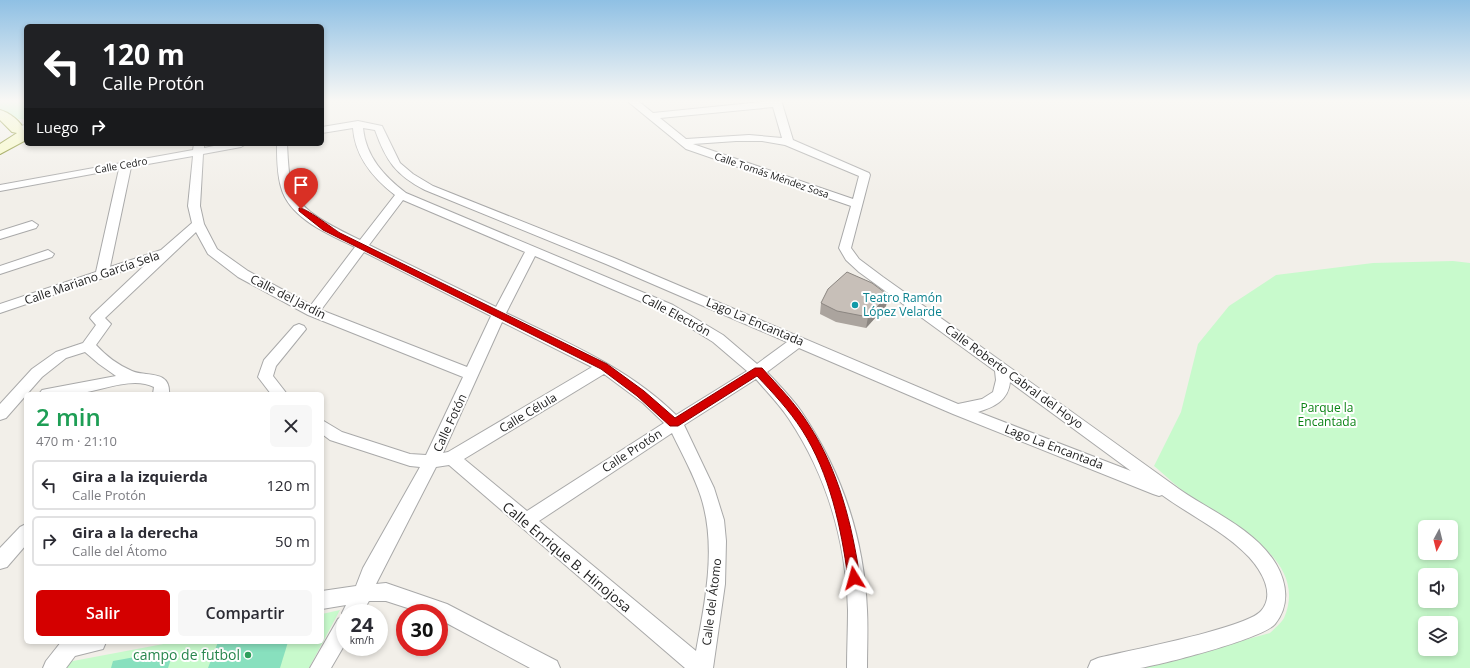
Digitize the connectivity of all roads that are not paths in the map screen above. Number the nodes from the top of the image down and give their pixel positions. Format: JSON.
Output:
{"nodes":[{"id":1,"x":17,"y":131,"type":"edge"},
{"id":2,"x":21,"y":131,"type":"edge"},
{"id":3,"x":359,"y":131,"type":"edge"},
{"id":4,"x":380,"y":131,"type":"edge"},
{"id":5,"x":670,"y":131,"type":"edge"},
{"id":6,"x":785,"y":131,"type":"edge"},
{"id":7,"x":0,"y":139,"type":"edge"},
{"id":8,"x":683,"y":142,"type":"junction"},
{"id":9,"x":788,"y":142,"type":"junction"},
{"id":10,"x":220,"y":146,"type":"edge"},
{"id":11,"x":282,"y":146,"type":"edge"},
{"id":12,"x":199,"y":148,"type":"edge"},
{"id":13,"x":0,"y":150,"type":"edge"},
{"id":14,"x":126,"y":164,"type":"junction"},
{"id":15,"x":0,"y":188,"type":"edge"},
{"id":16,"x":402,"y":195,"type":"junction"},
{"id":17,"x":856,"y":204,"type":"junction"},
{"id":18,"x":198,"y":224,"type":"junction"},
{"id":19,"x":32,"y":225,"type":"dead end"},
{"id":20,"x":0,"y":235,"type":"edge"},
{"id":21,"x":361,"y":247,"type":"junction"},
{"id":22,"x":532,"y":250,"type":"junction"},
{"id":23,"x":581,"y":250,"type":"junction"},
{"id":24,"x":165,"y":253,"type":"junction"},
{"id":25,"x":48,"y":254,"type":"dead end"},
{"id":26,"x":563,"y":262,"type":"junction"},
{"id":27,"x":0,"y":270,"type":"edge"},
{"id":28,"x":102,"y":274,"type":"junction"},
{"id":29,"x":0,"y":309,"type":"edge"},
{"id":30,"x":313,"y":312,"type":"junction"},
{"id":31,"x":499,"y":314,"type":"junction"},
{"id":32,"x":299,"y":329,"type":"dead end"},
{"id":33,"x":799,"y":341,"type":"junction"},
{"id":34,"x":88,"y":346,"type":"junction"},
{"id":35,"x":604,"y":367,"type":"junction"},
{"id":36,"x":1002,"y":369,"type":"junction"},
{"id":37,"x":758,"y":371,"type":"junction"},
{"id":38,"x":472,"y":375,"type":"junction"},
{"id":39,"x":135,"y":378,"type":"junction"},
{"id":40,"x":161,"y":390,"type":"edge"},
{"id":41,"x":58,"y":392,"type":"edge"},
{"id":42,"x":277,"y":392,"type":"edge"},
{"id":43,"x":14,"y":399,"type":"edge"},
{"id":44,"x":958,"y":410,"type":"junction"},
{"id":45,"x":0,"y":414,"type":"edge"},
{"id":46,"x":674,"y":424,"type":"junction"},
{"id":47,"x":324,"y":427,"type":"edge"},
{"id":48,"x":452,"y":458,"type":"junction"},
{"id":49,"x":431,"y":462,"type":"junction"},
{"id":50,"x":1177,"y":496,"type":"junction"},
{"id":51,"x":525,"y":521,"type":"junction"},
{"id":52,"x":24,"y":534,"type":"edge"},
{"id":53,"x":0,"y":561,"type":"edge"},
{"id":54,"x":363,"y":593,"type":"junction"},
{"id":55,"x":324,"y":600,"type":"edge"},
{"id":56,"x":357,"y":604,"type":"edge"},
{"id":57,"x":336,"y":640,"type":"edge"},
{"id":58,"x":72,"y":645,"type":"edge"},
{"id":59,"x":53,"y":668,"type":"edge"},
{"id":60,"x":320,"y":668,"type":"edge"},
{"id":61,"x":550,"y":668,"type":"edge"},
{"id":62,"x":700,"y":668,"type":"edge"},
{"id":63,"x":703,"y":668,"type":"edge"},
{"id":64,"x":857,"y":668,"type":"edge"},
{"id":65,"x":1098,"y":668,"type":"edge"}],
"edges":[{"from":1,"to":7,"type":"street"},
{"from":2,"to":13,"type":"street"},
{"from":3,"to":16,"type":"street","name":"Calle Electrón"},
{"from":4,"to":23,"type":"street","name":"Lago La Encantada"},
{"from":5,"to":8,"type":"street","name":"Calle Tomás Méndez Sosa"},
{"from":6,"to":9,"type":"street"},
{"from":8,"to":9,"type":"street"},
{"from":8,"to":17,"type":"street","name":"Calle Tomás Méndez Sosa"},
{"from":9,"to":17,"type":"street","name":"Calle Roberto Cabral del Hoyo"},
{"from":10,"to":12,"type":"street","name":"Calle Cedro"},
{"from":11,"to":21,"type":"street","name":"Calle del Átomo"},
{"from":12,"to":14,"type":"street","name":"Calle Cedro"},
{"from":12,"to":18,"type":"street","name":"Calle del Jardín"},
{"from":14,"to":15,"type":"street","name":"Calle Cedro"},
{"from":14,"to":28,"type":"street"},
{"from":16,"to":21,"type":"street"},
{"from":16,"to":22,"type":"street","name":"Calle Electrón"},
{"from":17,"to":36,"type":"street","name":"Calle Roberto Cabral del Hoyo"},
{"from":18,"to":24,"type":"street","name":"Calle Mariano García Sela"},
{"from":18,"to":30,"type":"street","name":"Calle del Jardín"},
{"from":19,"to":20,"type":"street"},
{"from":21,"to":30,"type":"street"},
{"from":21,"to":31,"type":"street","name":"Calle del Átomo"},
{"from":22,"to":26,"type":"street","name":"Calle Electrón"},
{"from":22,"to":31,"type":"street","name":"Calle Fotón"},
{"from":23,"to":26,"type":"street"},
{"from":23,"to":33,"type":"street","name":"Lago La Encantada"},
{"from":24,"to":28,"type":"street","name":"Calle Mariano García Sela"},
{"from":24,"to":34,"type":"street"},
{"from":25,"to":27,"type":"street"},
{"from":26,"to":37,"type":"street","name":"Calle Electrón"},
{"from":28,"to":29,"type":"street","name":"Calle Mariano García Sela"},
{"from":30,"to":38,"type":"street","name":"Calle del Jardín"},
{"from":31,"to":35,"type":"street","name":"Calle del Átomo"},
{"from":31,"to":38,"type":"street","name":"Calle Fotón"},
{"from":32,"to":42,"type":"street"},
{"from":33,"to":37,"type":"street","name":"Calle Protón"},
{"from":33,"to":44,"type":"street","name":"Lago La Encantada"},
{"from":34,"to":39,"type":"street"},
{"from":34,"to":43,"type":"street"},
{"from":35,"to":46,"type":"street","name":"Calle del Átomo"},
{"from":35,"to":48,"type":"street","name":"Calle Célula"},
{"from":36,"to":44,"type":"street"},
{"from":36,"to":50,"type":"street","name":"Calle Roberto Cabral del Hoyo"},
{"from":37,"to":46,"type":"street","name":"Calle Protón"},
{"from":37,"to":64,"type":"street","name":"Calle Electrón"},
{"from":38,"to":49,"type":"street","name":"Calle Fotón"},
{"from":39,"to":40,"type":"street"},
{"from":39,"to":41,"type":"street"},
{"from":43,"to":45,"type":"street"},
{"from":44,"to":50,"type":"street","name":"Lago La Encantada"},
{"from":46,"to":51,"type":"street","name":"Calle Protón"},
{"from":46,"to":63,"type":"street","name":"Calle del Átomo"},
{"from":47,"to":49,"type":"street"},
{"from":48,"to":49,"type":"street"},
{"from":48,"to":51,"type":"street","name":"Calle Enrique B. Hinojosa"},
{"from":49,"to":54,"type":"street","name":"Calle Fotón"},
{"from":50,"to":65,"type":"street"},
{"from":51,"to":62,"type":"street","name":"Calle Enrique B. Hinojosa"},
{"from":52,"to":53,"type":"street"},
{"from":54,"to":55,"type":"street"},
{"from":54,"to":56,"type":"street","name":"Calle Fotón"},
{"from":54,"to":61,"type":"street"},
{"from":57,"to":60,"type":"street"},
{"from":58,"to":59,"type":"street"}]}
